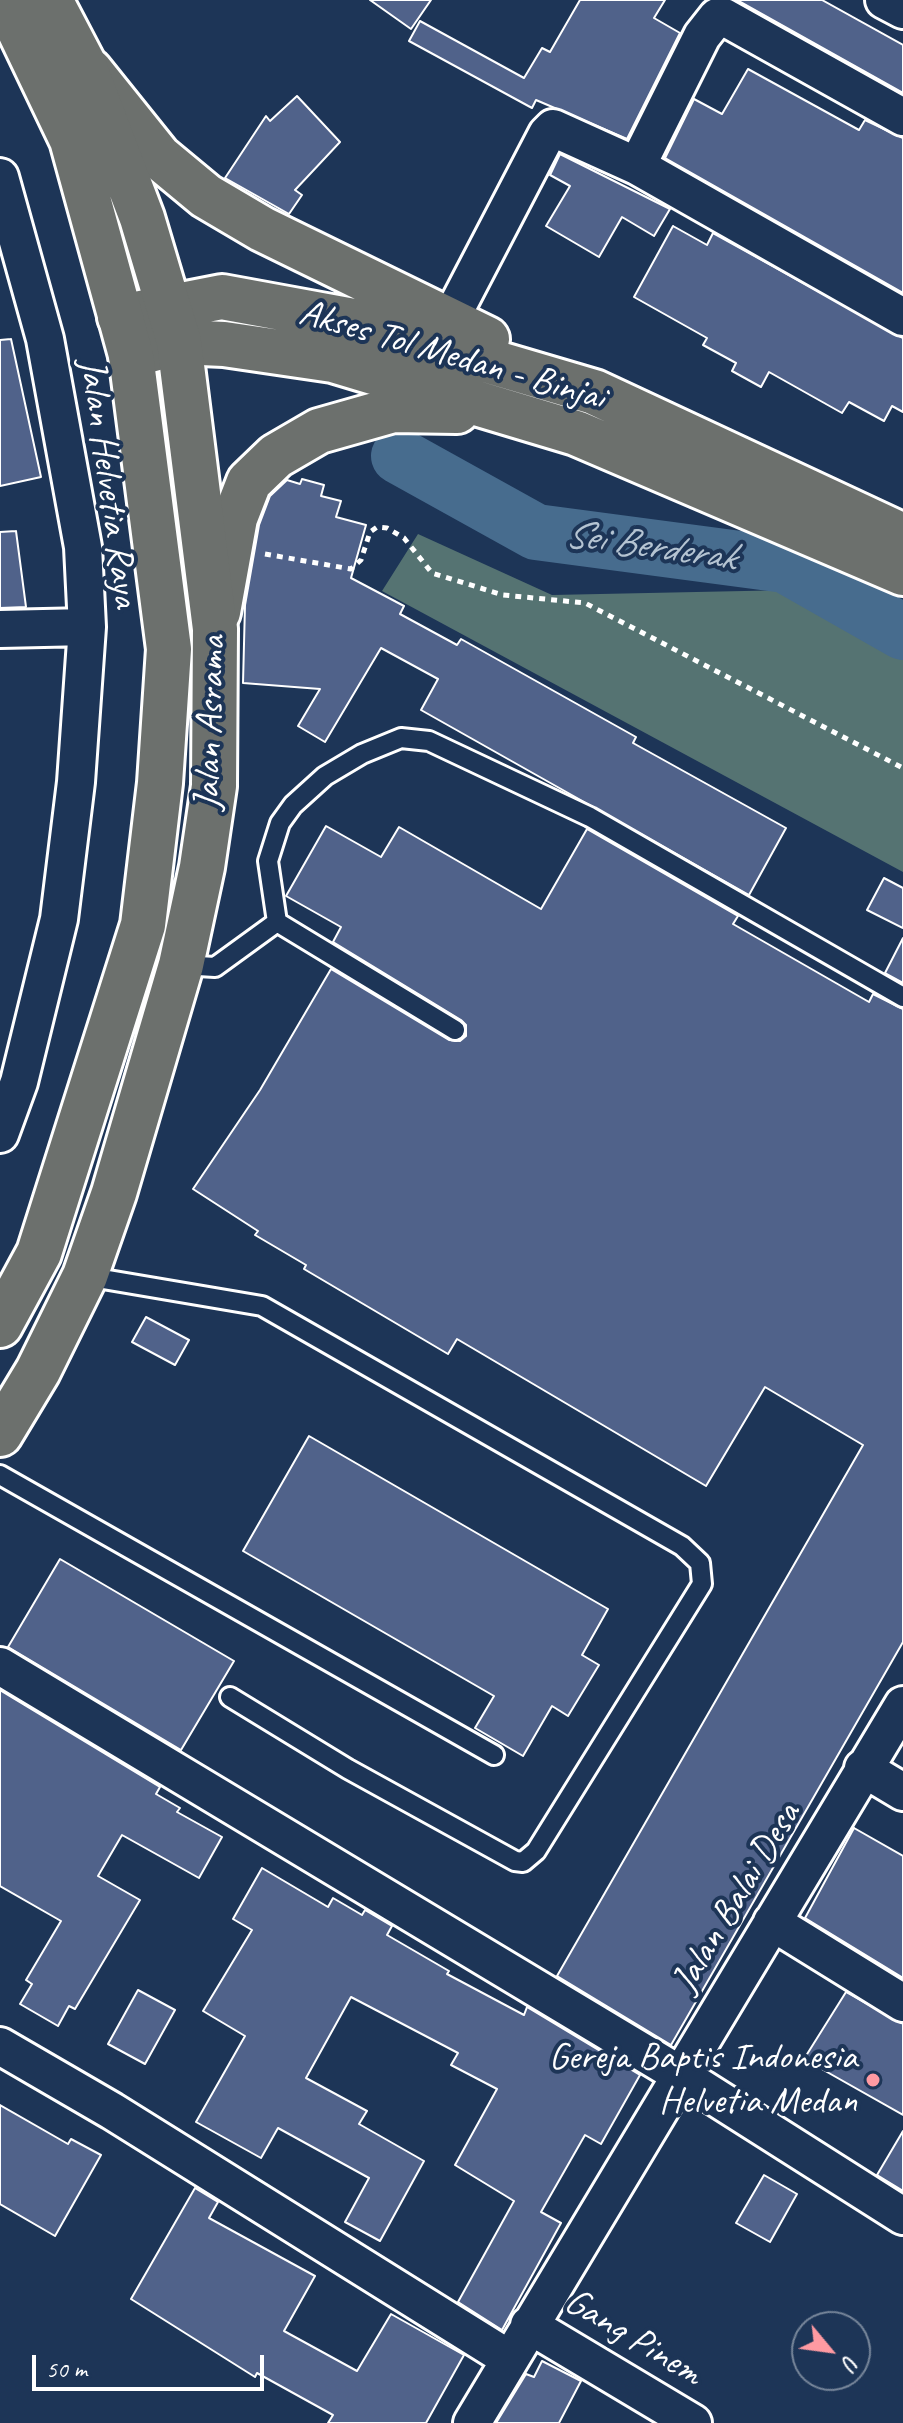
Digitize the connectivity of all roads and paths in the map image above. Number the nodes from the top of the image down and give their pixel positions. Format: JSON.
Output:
{"nodes":[{"id":1,"x":5,"y":0,"type":"edge"},
{"id":2,"x":50,"y":0,"type":"edge"},
{"id":3,"x":884,"y":0,"type":"edge"},
{"id":4,"x":903,"y":10,"type":"edge"},
{"id":5,"x":83,"y":63,"type":"junction"},
{"id":6,"x":903,"y":117,"type":"edge"},
{"id":7,"x":637,"y":166,"type":"junction"},
{"id":8,"x":0,"y":177,"type":"edge"},
{"id":9,"x":903,"y":317,"type":"edge"},
{"id":10,"x":450,"y":320,"type":"junction"},
{"id":11,"x":174,"y":324,"type":"junction"},
{"id":12,"x":126,"y":336,"type":"junction"},
{"id":13,"x":569,"y":382,"type":"junction"},
{"id":14,"x":512,"y":411,"type":"junction"},
{"id":15,"x":903,"y":536,"type":"edge"},
{"id":16,"x":229,"y":548,"type":"junction"},
{"id":17,"x":903,"y":573,"type":"edge"},
{"id":18,"x":87,"y":627,"type":"junction"},
{"id":19,"x":0,"y":629,"type":"edge"},
{"id":20,"x":215,"y":629,"type":"junction"},
{"id":21,"x":903,"y":768,"type":"edge"},
{"id":22,"x":277,"y":922,"type":"junction"},
{"id":23,"x":181,"y":965,"type":"junction"},
{"id":24,"x":903,"y":997,"type":"edge"},
{"id":25,"x":455,"y":1030,"type":"dead end"},
{"id":26,"x":0,"y":1134,"type":"edge"},
{"id":27,"x":85,"y":1276,"type":"junction"},
{"id":28,"x":0,"y":1325,"type":"edge"},
{"id":29,"x":0,"y":1434,"type":"edge"},
{"id":30,"x":0,"y":1475,"type":"edge"},
{"id":31,"x":0,"y":1666,"type":"edge"},
{"id":32,"x":230,"y":1697,"type":"dead end"},
{"id":33,"x":903,"y":1705,"type":"edge"},
{"id":34,"x":494,"y":1755,"type":"dead end"},
{"id":35,"x":863,"y":1768,"type":"junction"},
{"id":36,"x":903,"y":1792,"type":"edge"},
{"id":37,"x":772,"y":1922,"type":"junction"},
{"id":38,"x":903,"y":2003,"type":"edge"},
{"id":39,"x":0,"y":2046,"type":"edge"},
{"id":40,"x":679,"y":2074,"type":"junction"},
{"id":41,"x":903,"y":2216,"type":"edge"},
{"id":42,"x":529,"y":2325,"type":"junction"},
{"id":43,"x":508,"y":2358,"type":"junction"},
{"id":44,"x":472,"y":2423,"type":"edge"},
{"id":45,"x":693,"y":2423,"type":"edge"}],
"edges":[{"from":1,"to":12,"type":"main road","name":"Jalan Asrama"},
{"from":2,"to":5,"type":"main road","name":"Jalan Asrama"},
{"from":3,"to":4,"type":"street"},
{"from":5,"to":10,"type":"main road"},
{"from":5,"to":11,"type":"main road","name":"Jalan Asrama"},
{"from":6,"to":7,"type":"street"},
{"from":7,"to":9,"type":"street"},
{"from":7,"to":10,"type":"street"},
{"from":8,"to":18,"type":"street","name":"Jalan Helvetia Raya"},
{"from":10,"to":13,"type":"main road"},
{"from":11,"to":12,"type":"main road","name":"Akses Tol Medan - Binjai"},
{"from":11,"to":13,"type":"main road","name":"Akses Tol Medan - Binjai"},
{"from":11,"to":14,"type":"main road","name":"Akses Tol Medan - Binjai"},
{"from":11,"to":20,"type":"main road","name":"Jalan Asrama"},
{"from":12,"to":28,"type":"main road","name":"Jalan Asrama"},
{"from":13,"to":15,"type":"main road","name":"Akses Tol Medan - Binjai"},
{"from":14,"to":16,"type":"main road"},
{"from":14,"to":17,"type":"main road","name":"Akses Tol Medan - Binjai"},
{"from":16,"to":20,"type":"main road"},
{"from":16,"to":21,"type":"path"},
{"from":18,"to":19,"type":"street"},
{"from":18,"to":26,"type":"street","name":"Jalan Helvetia Raya"},
{"from":20,"to":23,"type":"main road","name":"Jalan Asrama"},
{"from":22,"to":23,"type":"lane"},
{"from":22,"to":24,"type":"lane"},
{"from":22,"to":25,"type":"lane"},
{"from":23,"to":27,"type":"main road","name":"Jalan Asrama"},
{"from":27,"to":29,"type":"main road","name":"Jalan Asrama"},
{"from":27,"to":32,"type":"lane"},
{"from":30,"to":34,"type":"lane"},
{"from":31,"to":40,"type":"street"},
{"from":33,"to":35,"type":"street","name":"Jalan Balai Desa"},
{"from":35,"to":36,"type":"street"},
{"from":35,"to":37,"type":"street","name":"Jalan Balai Desa"},
{"from":37,"to":38,"type":"street"},
{"from":37,"to":40,"type":"street","name":"Jalan Balai Desa"},
{"from":39,"to":43,"type":"street"},
{"from":40,"to":41,"type":"street"},
{"from":40,"to":42,"type":"street","name":"Jalan Balai Desa"},
{"from":42,"to":43,"type":"street","name":"Jalan Balai Desa"},
{"from":42,"to":45,"type":"street","name":"Gang Pinem"},
{"from":43,"to":44,"type":"street","name":"Jalan Balai Desa"}]}
